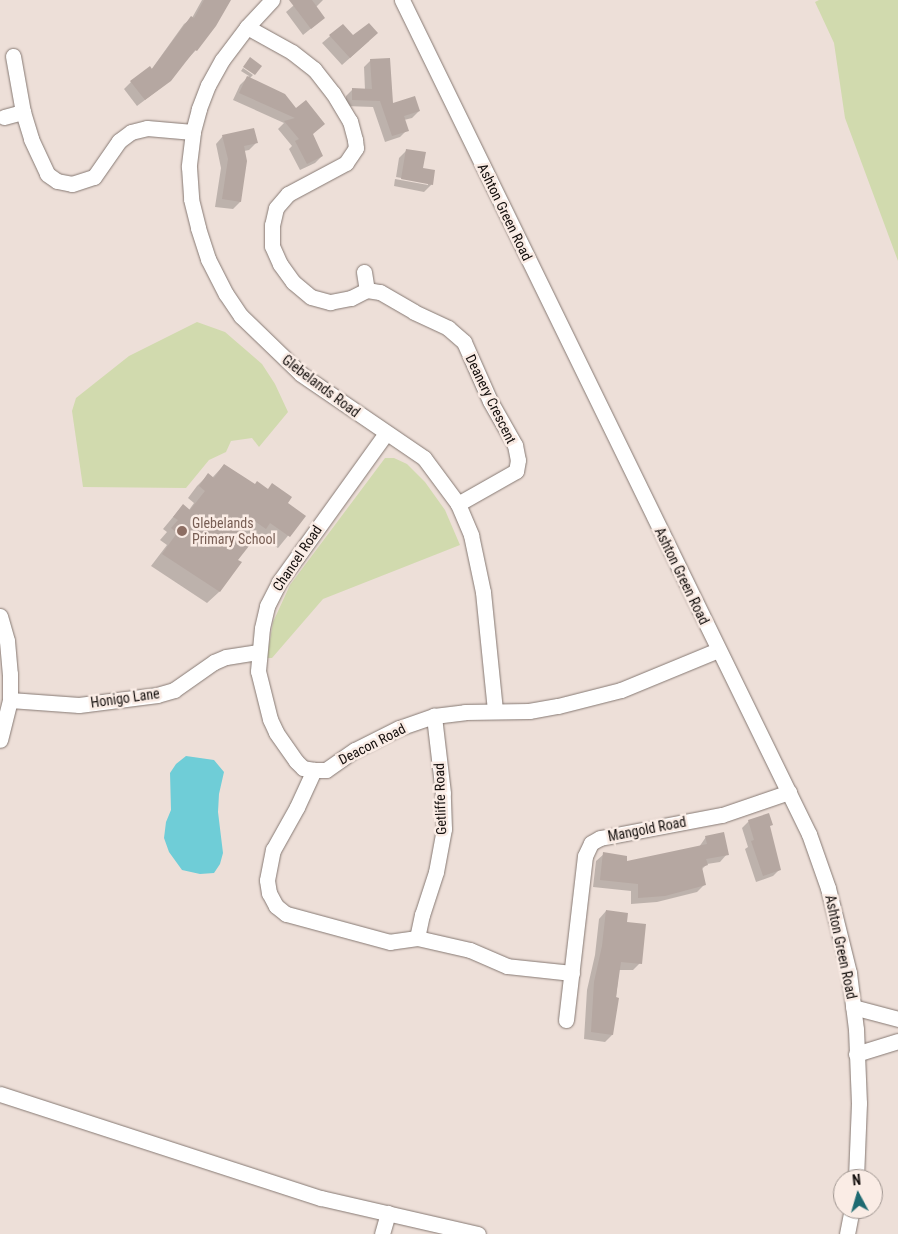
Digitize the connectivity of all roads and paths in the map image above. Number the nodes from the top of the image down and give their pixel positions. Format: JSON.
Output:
{"nodes":[{"id":1,"x":402,"y":0,"type":"edge"},
{"id":2,"x":270,"y":1,"type":"edge"},
{"id":3,"x":247,"y":27,"type":"junction"},
{"id":4,"x":14,"y":56,"type":"dead end"},
{"id":5,"x":23,"y":112,"type":"junction"},
{"id":6,"x":4,"y":117,"type":"dead end"},
{"id":7,"x":193,"y":132,"type":"junction"},
{"id":8,"x":356,"y":148,"type":"junction"},
{"id":9,"x":371,"y":152,"type":"dead end"},
{"id":10,"x":364,"y":272,"type":"dead end"},
{"id":11,"x":367,"y":290,"type":"junction"},
{"id":12,"x":386,"y":433,"type":"junction"},
{"id":13,"x":458,"y":504,"type":"junction"},
{"id":14,"x":0,"y":616,"type":"edge"},
{"id":15,"x":718,"y":650,"type":"junction"},
{"id":16,"x":259,"y":652,"type":"junction"},
{"id":17,"x":10,"y":700,"type":"junction"},
{"id":18,"x":495,"y":710,"type":"junction"},
{"id":19,"x":434,"y":716,"type":"junction"},
{"id":20,"x":0,"y":740,"type":"edge"},
{"id":21,"x":314,"y":770,"type":"junction"},
{"id":22,"x":789,"y":792,"type":"junction"},
{"id":23,"x":418,"y":938,"type":"junction"},
{"id":24,"x":572,"y":973,"type":"junction"},
{"id":25,"x":853,"y":1007,"type":"junction"},
{"id":26,"x":898,"y":1019,"type":"edge"},
{"id":27,"x":566,"y":1020,"type":"dead end"},
{"id":28,"x":898,"y":1041,"type":"edge"},
{"id":29,"x":856,"y":1054,"type":"junction"},
{"id":30,"x":0,"y":1094,"type":"edge"},
{"id":31,"x":857,"y":1169,"type":"edge"},
{"id":32,"x":388,"y":1213,"type":"junction"},
{"id":33,"x":850,"y":1219,"type":"edge"},
{"id":34,"x":382,"y":1234,"type":"edge"},
{"id":35,"x":478,"y":1234,"type":"edge"},
{"id":36,"x":847,"y":1234,"type":"edge"}],
"edges":[{"from":1,"to":15,"type":"street","name":"Ashton Green Road"},
{"from":2,"to":3,"type":"street","name":"Glebelands Road"},
{"from":3,"to":7,"type":"street","name":"Glebelands Road"},
{"from":3,"to":8,"type":"street"},
{"from":4,"to":5,"type":"street"},
{"from":5,"to":6,"type":"street"},
{"from":5,"to":7,"type":"street"},
{"from":7,"to":12,"type":"street","name":"Glebelands Road"},
{"from":8,"to":9,"type":"street"},
{"from":8,"to":11,"type":"street"},
{"from":10,"to":11,"type":"street"},
{"from":11,"to":13,"type":"street","name":"Deanery Crescent"},
{"from":12,"to":13,"type":"street","name":"Glebelands Road"},
{"from":12,"to":16,"type":"street","name":"Chancel Road"},
{"from":13,"to":18,"type":"street","name":"Glebelands Road"},
{"from":14,"to":17,"type":"street"},
{"from":15,"to":18,"type":"street","name":"Deacon Road"},
{"from":15,"to":22,"type":"street","name":"Ashton Green Road"},
{"from":16,"to":17,"type":"street","name":"Honigo Lane"},
{"from":16,"to":21,"type":"street","name":"Chancel Road"},
{"from":17,"to":20,"type":"street"},
{"from":18,"to":19,"type":"street","name":"Deacon Road"},
{"from":19,"to":21,"type":"street","name":"Deacon Road"},
{"from":19,"to":23,"type":"street","name":"Getliffe Road"},
{"from":21,"to":23,"type":"street"},
{"from":22,"to":24,"type":"street","name":"Mangold Road"},
{"from":22,"to":25,"type":"street","name":"Ashton Green Road"},
{"from":23,"to":24,"type":"street"},
{"from":24,"to":27,"type":"street","name":"Mangold Road"},
{"from":25,"to":26,"type":"street"},
{"from":25,"to":29,"type":"street","name":"Ashton Green Road"},
{"from":28,"to":29,"type":"street"},
{"from":29,"to":31,"type":"street","name":"Ashton Green Road"},
{"from":30,"to":32,"type":"street"},
{"from":32,"to":34,"type":"street"},
{"from":32,"to":35,"type":"street"},
{"from":33,"to":36,"type":"street"}]}
